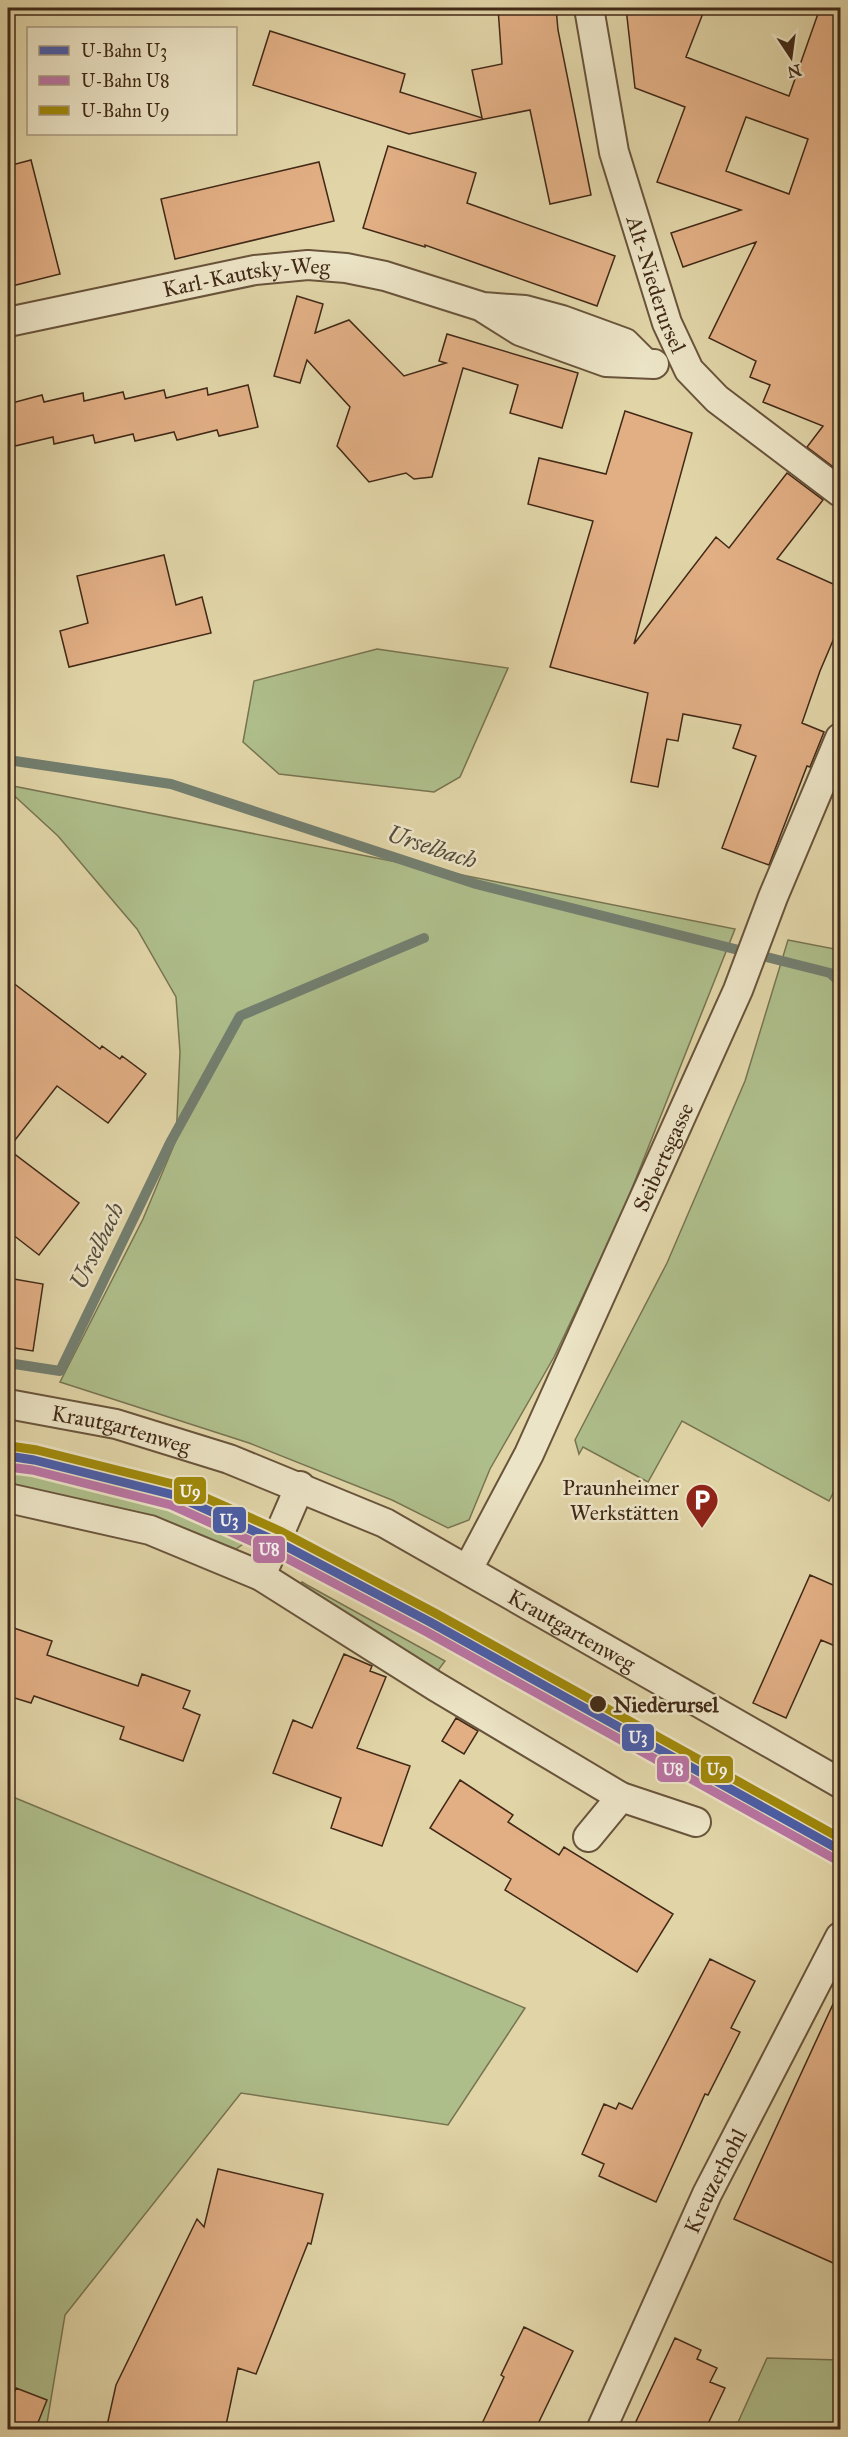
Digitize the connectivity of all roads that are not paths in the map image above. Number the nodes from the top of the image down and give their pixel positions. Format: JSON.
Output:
{"nodes":[{"id":1,"x":589,"y":8,"type":"edge"},
{"id":2,"x":8,"y":322,"type":"edge"},
{"id":3,"x":689,"y":370,"type":"junction"},
{"id":4,"x":840,"y":492,"type":"edge"},
{"id":5,"x":840,"y":738,"type":"edge"},
{"id":6,"x":8,"y":1404,"type":"edge"},
{"id":7,"x":300,"y":1486,"type":"junction"},
{"id":8,"x":8,"y":1498,"type":"edge"},
{"id":9,"x":468,"y":1569,"type":"junction"},
{"id":10,"x":261,"y":1576,"type":"junction"},
{"id":11,"x":840,"y":1783,"type":"edge"},
{"id":12,"x":621,"y":1797,"type":"junction"},
{"id":13,"x":696,"y":1822,"type":"dead end"},
{"id":14,"x":588,"y":1838,"type":"dead end"},
{"id":15,"x":840,"y":1937,"type":"edge"},
{"id":16,"x":602,"y":2430,"type":"edge"}],
"edges":[{"from":1,"to":3,"type":"street","name":"Alt-Niederursel"},
{"from":2,"to":3,"type":"street","name":"Karl-Kautsky-Weg"},
{"from":3,"to":4,"type":"street","name":"Alt-Niederursel"},
{"from":5,"to":9,"type":"street","name":"Seibertsgasse"},
{"from":6,"to":7,"type":"street","name":"Krautgartenweg"},
{"from":7,"to":9,"type":"street","name":"Krautgartenweg"},
{"from":7,"to":10,"type":"street"},
{"from":8,"to":10,"type":"street"},
{"from":9,"to":11,"type":"street","name":"Krautgartenweg"},
{"from":10,"to":12,"type":"street"},
{"from":12,"to":13,"type":"street"},
{"from":12,"to":14,"type":"street"},
{"from":15,"to":16,"type":"street","name":"Kreuzerhohl"}]}
